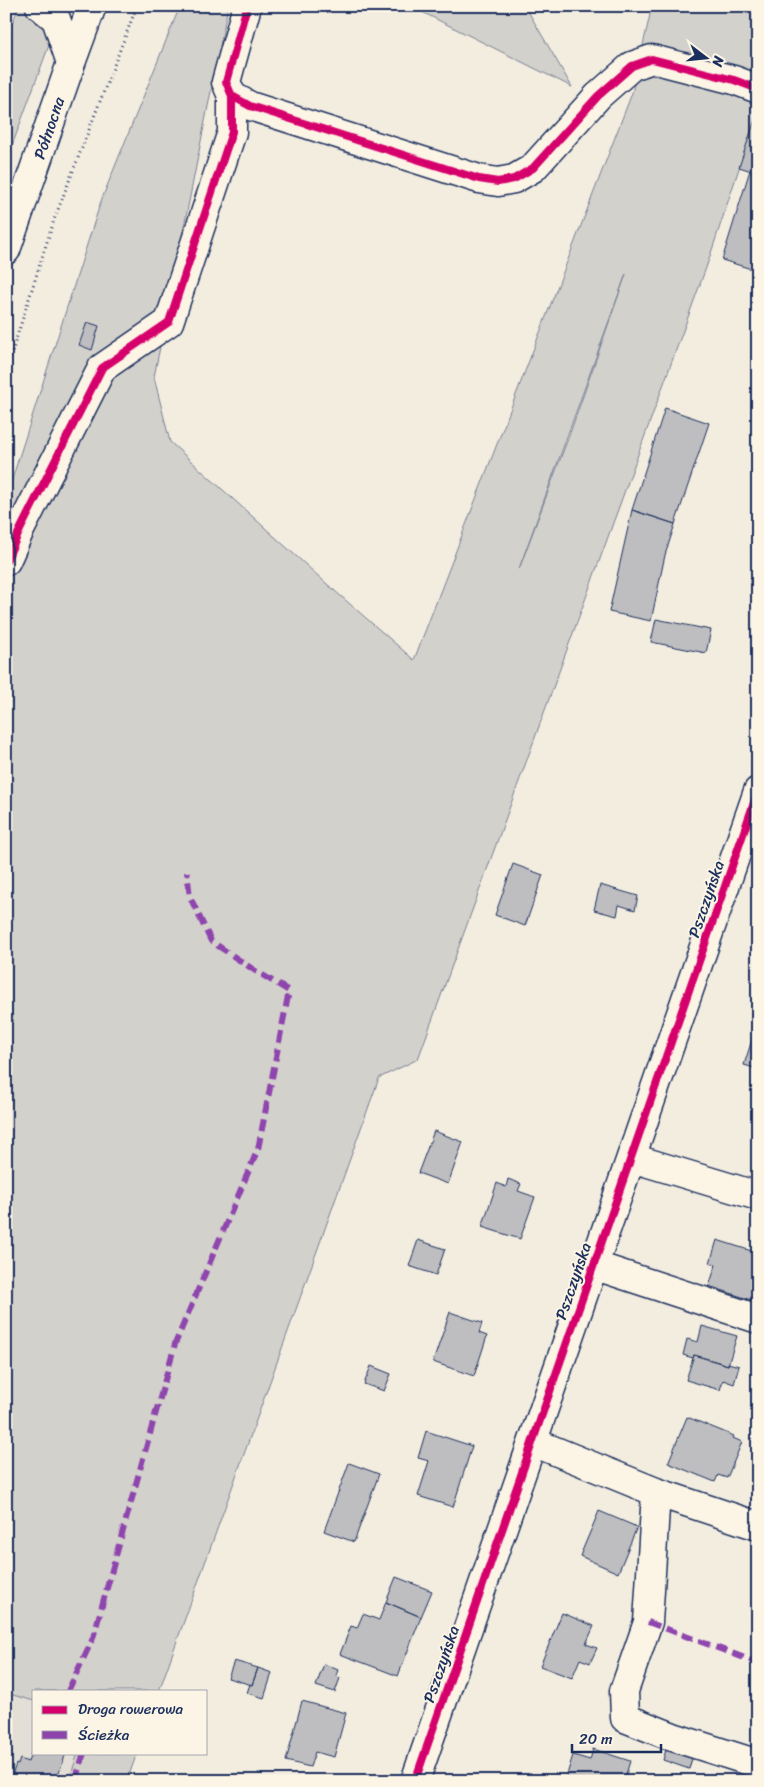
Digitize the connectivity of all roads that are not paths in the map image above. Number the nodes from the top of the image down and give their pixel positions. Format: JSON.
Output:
{"nodes":[{"id":1,"x":40,"y":6,"type":"edge"},
{"id":2,"x":92,"y":6,"type":"edge"},
{"id":3,"x":247,"y":6,"type":"edge"},
{"id":4,"x":71,"y":63,"type":"junction"},
{"id":5,"x":758,"y":89,"type":"edge"},
{"id":6,"x":232,"y":96,"type":"junction"},
{"id":7,"x":12,"y":229,"type":"edge"},
{"id":8,"x":6,"y":250,"type":"edge"},
{"id":9,"x":6,"y":561,"type":"edge"},
{"id":10,"x":758,"y":791,"type":"edge"},
{"id":11,"x":632,"y":1158,"type":"junction"},
{"id":12,"x":758,"y":1196,"type":"edge"},
{"id":13,"x":593,"y":1265,"type":"junction"},
{"id":14,"x":758,"y":1319,"type":"edge"},
{"id":15,"x":533,"y":1442,"type":"junction"},
{"id":16,"x":656,"y":1492,"type":"junction"},
{"id":17,"x":758,"y":1526,"type":"edge"},
{"id":18,"x":758,"y":1764,"type":"edge"},
{"id":19,"x":415,"y":1781,"type":"edge"}],
"edges":[{"from":1,"to":4,"type":"street"},
{"from":2,"to":4,"type":"street","name":"Północna"},
{"from":3,"to":6,"type":"street"},
{"from":4,"to":7,"type":"street","name":"Północna"},
{"from":5,"to":6,"type":"street"},
{"from":6,"to":9,"type":"street"},
{"from":7,"to":8,"type":"street","name":"Północna"},
{"from":10,"to":11,"type":"street","name":"Pszczyńska"},
{"from":11,"to":12,"type":"street"},
{"from":11,"to":13,"type":"street","name":"Pszczyńska"},
{"from":13,"to":14,"type":"street"},
{"from":13,"to":15,"type":"street","name":"Pszczyńska"},
{"from":15,"to":16,"type":"street"},
{"from":15,"to":19,"type":"street","name":"Pszczyńska"},
{"from":16,"to":17,"type":"street"},
{"from":16,"to":18,"type":"street"}]}
